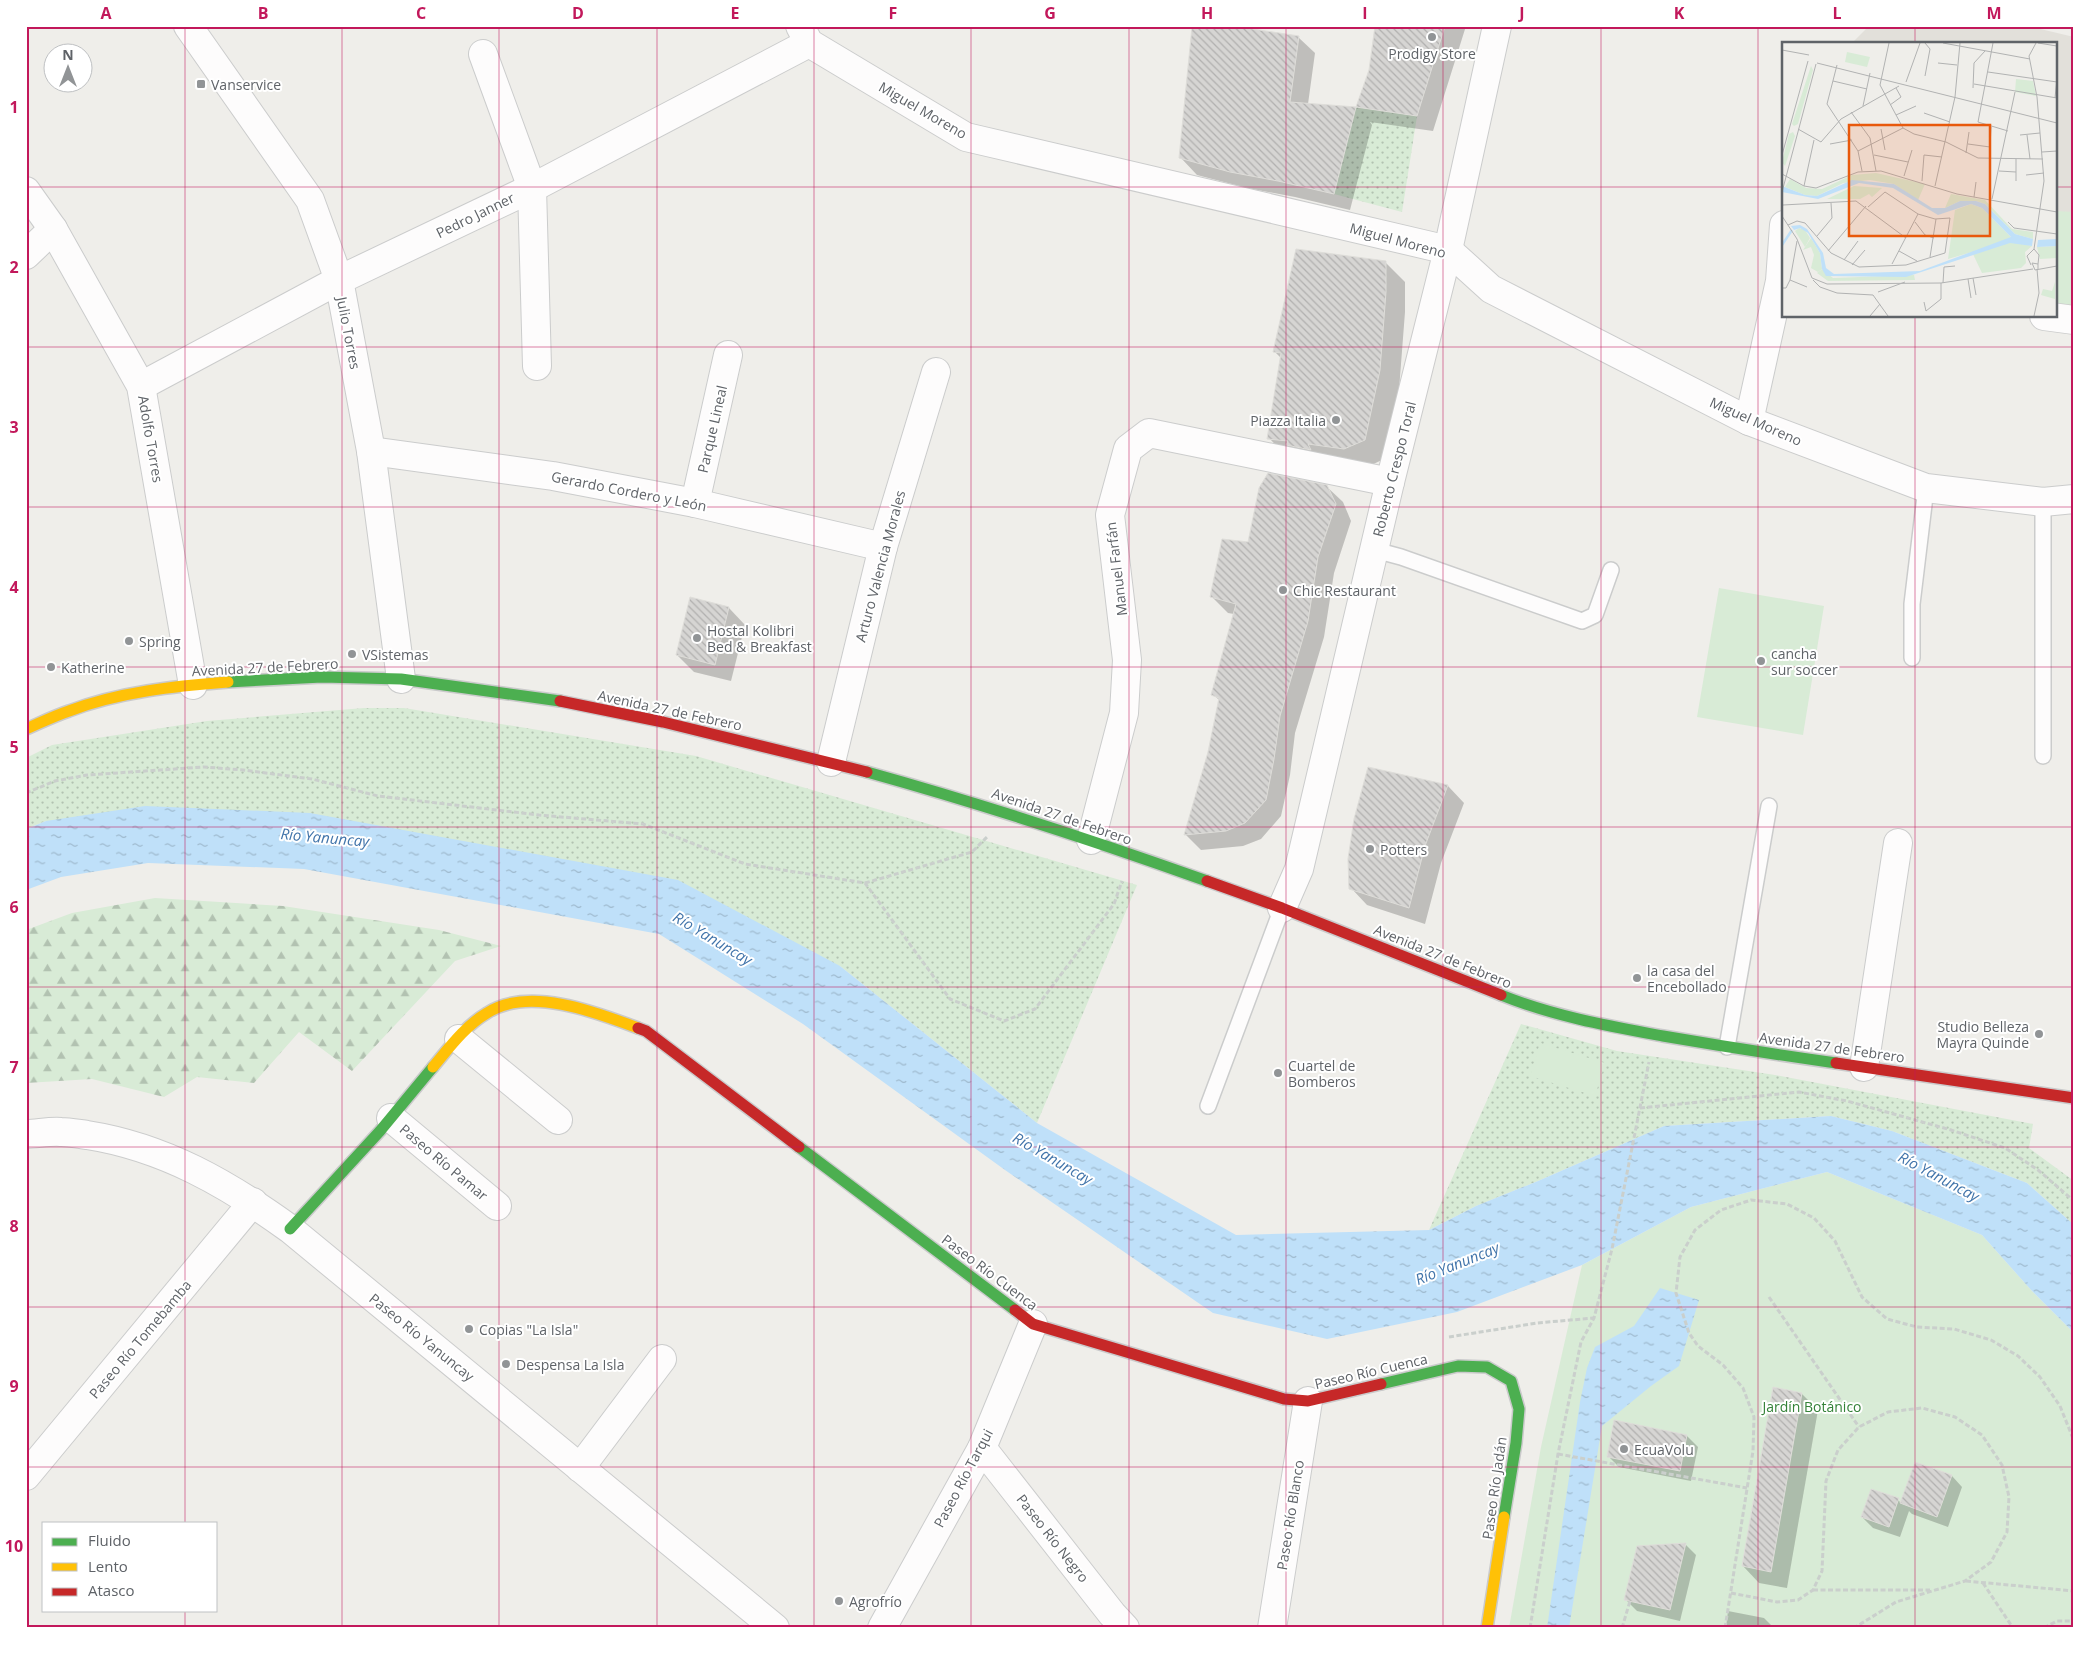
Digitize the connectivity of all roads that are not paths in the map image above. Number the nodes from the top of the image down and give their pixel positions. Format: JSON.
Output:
{"nodes":[{"id":1,"x":188,"y":26,"type":"edge"},
{"id":2,"x":1497,"y":26,"type":"edge"},
{"id":3,"x":804,"y":35,"type":"edge"},
{"id":4,"x":483,"y":54,"type":"dead end"},
{"id":5,"x":532,"y":188,"type":"junction"},
{"id":6,"x":26,"y":191,"type":"edge"},
{"id":7,"x":53,"y":229,"type":"junction"},
{"id":8,"x":1448,"y":250,"type":"junction"},
{"id":9,"x":26,"y":255,"type":"edge"},
{"id":10,"x":339,"y":280,"type":"junction"},
{"id":11,"x":1782,"y":282,"type":"edge"},
{"id":12,"x":2058,"y":318,"type":"edge"},
{"id":13,"x":2074,"y":320,"type":"edge"},
{"id":14,"x":728,"y":355,"type":"dead end"},
{"id":15,"x":536,"y":366,"type":"dead end"},
{"id":16,"x":936,"y":372,"type":"dead end"},
{"id":17,"x":141,"y":386,"type":"junction"},
{"id":18,"x":1749,"y":420,"type":"junction"},
{"id":19,"x":372,"y":451,"type":"junction"},
{"id":20,"x":1390,"y":482,"type":"junction"},
{"id":21,"x":1926,"y":488,"type":"junction"},
{"id":22,"x":2074,"y":499,"type":"edge"},
{"id":23,"x":2043,"y":502,"type":"junction"},
{"id":24,"x":695,"y":503,"type":"junction"},
{"id":25,"x":883,"y":548,"type":"junction"},
{"id":26,"x":1375,"y":550,"type":"junction"},
{"id":27,"x":1611,"y":570,"type":"dead end"},
{"id":28,"x":1912,"y":658,"type":"dead end"},
{"id":29,"x":401,"y":680,"type":"junction"},
{"id":30,"x":193,"y":685,"type":"junction"},
{"id":31,"x":26,"y":729,"type":"edge"},
{"id":32,"x":2043,"y":756,"type":"dead end"},
{"id":33,"x":831,"y":762,"type":"junction"},
{"id":34,"x":1768,"y":806,"type":"dead end"},
{"id":35,"x":1091,"y":840,"type":"junction"},
{"id":36,"x":1898,"y":843,"type":"dead end"},
{"id":37,"x":1282,"y":908,"type":"junction"},
{"id":38,"x":458,"y":1039,"type":"junction"},
{"id":39,"x":1727,"y":1047,"type":"junction"},
{"id":40,"x":1864,"y":1067,"type":"junction"},
{"id":41,"x":2074,"y":1098,"type":"edge"},
{"id":42,"x":1208,"y":1106,"type":"dead end"},
{"id":43,"x":391,"y":1118,"type":"junction"},
{"id":44,"x":558,"y":1120,"type":"dead end"},
{"id":45,"x":26,"y":1134,"type":"edge"},
{"id":46,"x":253,"y":1202,"type":"junction"},
{"id":47,"x":497,"y":1206,"type":"dead end"},
{"id":48,"x":290,"y":1229,"type":"junction"},
{"id":49,"x":1033,"y":1324,"type":"junction"},
{"id":50,"x":662,"y":1359,"type":"dead end"},
{"id":51,"x":1487,"y":1367,"type":"joint"},
{"id":52,"x":1308,"y":1401,"type":"junction"},
{"id":53,"x":982,"y":1448,"type":"junction"},
{"id":54,"x":580,"y":1468,"type":"junction"},
{"id":55,"x":26,"y":1476,"type":"edge"},
{"id":56,"x":1114,"y":1623,"type":"edge"},
{"id":57,"x":775,"y":1628,"type":"edge"},
{"id":58,"x":882,"y":1628,"type":"edge"},
{"id":59,"x":1272,"y":1628,"type":"edge"},
{"id":60,"x":1488,"y":1628,"type":"edge"}],
"edges":[{"from":1,"to":10,"type":"street","name":"Julio Torres"},
{"from":2,"to":8,"type":"street","name":"Roberto Crespo Toral"},
{"from":3,"to":5,"type":"street","name":"Pedro Janner"},
{"from":3,"to":8,"type":"street","name":"Miguel Moreno"},
{"from":4,"to":5,"type":"street"},
{"from":5,"to":10,"type":"street","name":"Pedro Janner"},
{"from":5,"to":15,"type":"street"},
{"from":6,"to":7,"type":"street","name":"Adolfo Torres"},
{"from":7,"to":9,"type":"street"},
{"from":7,"to":17,"type":"street","name":"Adolfo Torres"},
{"from":8,"to":18,"type":"street","name":"Miguel Moreno"},
{"from":8,"to":20,"type":"street","name":"Roberto Crespo Toral"},
{"from":10,"to":17,"type":"street","name":"Pedro Janner"},
{"from":10,"to":19,"type":"street","name":"Julio Torres"},
{"from":11,"to":18,"type":"street"},
{"from":12,"to":13,"type":"street"},
{"from":14,"to":24,"type":"street","name":"Parque Lineal"},
{"from":16,"to":25,"type":"street","name":"Arturo Valencia Morales"},
{"from":17,"to":30,"type":"street","name":"Adolfo Torres"},
{"from":18,"to":21,"type":"street","name":"Miguel Moreno"},
{"from":19,"to":24,"type":"street","name":"Gerardo Cordero y León"},
{"from":19,"to":29,"type":"street","name":"Julio Torres"},
{"from":20,"to":26,"type":"street","name":"Roberto Crespo Toral"},
{"from":20,"to":35,"type":"street","name":"Manuel Farfán"},
{"from":21,"to":23,"type":"street","name":"Miguel Moreno"},
{"from":21,"to":28,"type":"lane"},
{"from":22,"to":23,"type":"street","name":"Miguel Moreno"},
{"from":23,"to":32,"type":"lane"},
{"from":24,"to":25,"type":"street","name":"Gerardo Cordero y León"},
{"from":25,"to":33,"type":"street","name":"Arturo Valencia Morales"},
{"from":26,"to":27,"type":"lane"},
{"from":26,"to":37,"type":"street","name":"Roberto Crespo Toral"},
{"from":29,"to":30,"type":"street","name":"Avenida 27 de Febrero"},
{"from":29,"to":33,"type":"street","name":"Avenida 27 de Febrero"},
{"from":30,"to":31,"type":"street","name":"Avenida 27 de Febrero"},
{"from":33,"to":35,"type":"street","name":"Avenida 27 de Febrero"},
{"from":34,"to":39,"type":"lane"},
{"from":35,"to":37,"type":"street","name":"Avenida 27 de Febrero"},
{"from":36,"to":40,"type":"street"},
{"from":37,"to":39,"type":"street","name":"Avenida 27 de Febrero"},
{"from":37,"to":42,"type":"lane"},
{"from":38,"to":43,"type":"street"},
{"from":38,"to":44,"type":"street"},
{"from":38,"to":49,"type":"street","name":"Paseo Río Cuenca"},
{"from":39,"to":40,"type":"street","name":"Avenida 27 de Febrero"},
{"from":40,"to":41,"type":"street","name":"Avenida 27 de Febrero"},
{"from":43,"to":47,"type":"street","name":"Paseo Río Pamar"},
{"from":43,"to":48,"type":"street"},
{"from":45,"to":46,"type":"street","name":"Paseo Río Yanuncay"},
{"from":46,"to":48,"type":"street","name":"Paseo Río Yanuncay"},
{"from":46,"to":55,"type":"street","name":"Paseo Río Tomebamba"},
{"from":48,"to":54,"type":"street","name":"Paseo Río Yanuncay"},
{"from":49,"to":52,"type":"street","name":"Paseo Río Cuenca"},
{"from":49,"to":53,"type":"street","name":"Paseo Río Tarqui"},
{"from":50,"to":54,"type":"street"},
{"from":51,"to":52,"type":"street","name":"Paseo Río Cuenca"},
{"from":51,"to":60,"type":"street","name":"Paseo Río Jadán"},
{"from":52,"to":59,"type":"street","name":"Paseo Río Blanco"},
{"from":53,"to":56,"type":"street","name":"Paseo Río Negro"},
{"from":53,"to":58,"type":"street","name":"Paseo Río Tarqui"},
{"from":54,"to":57,"type":"street","name":"Paseo Río Yanuncay"}]}
